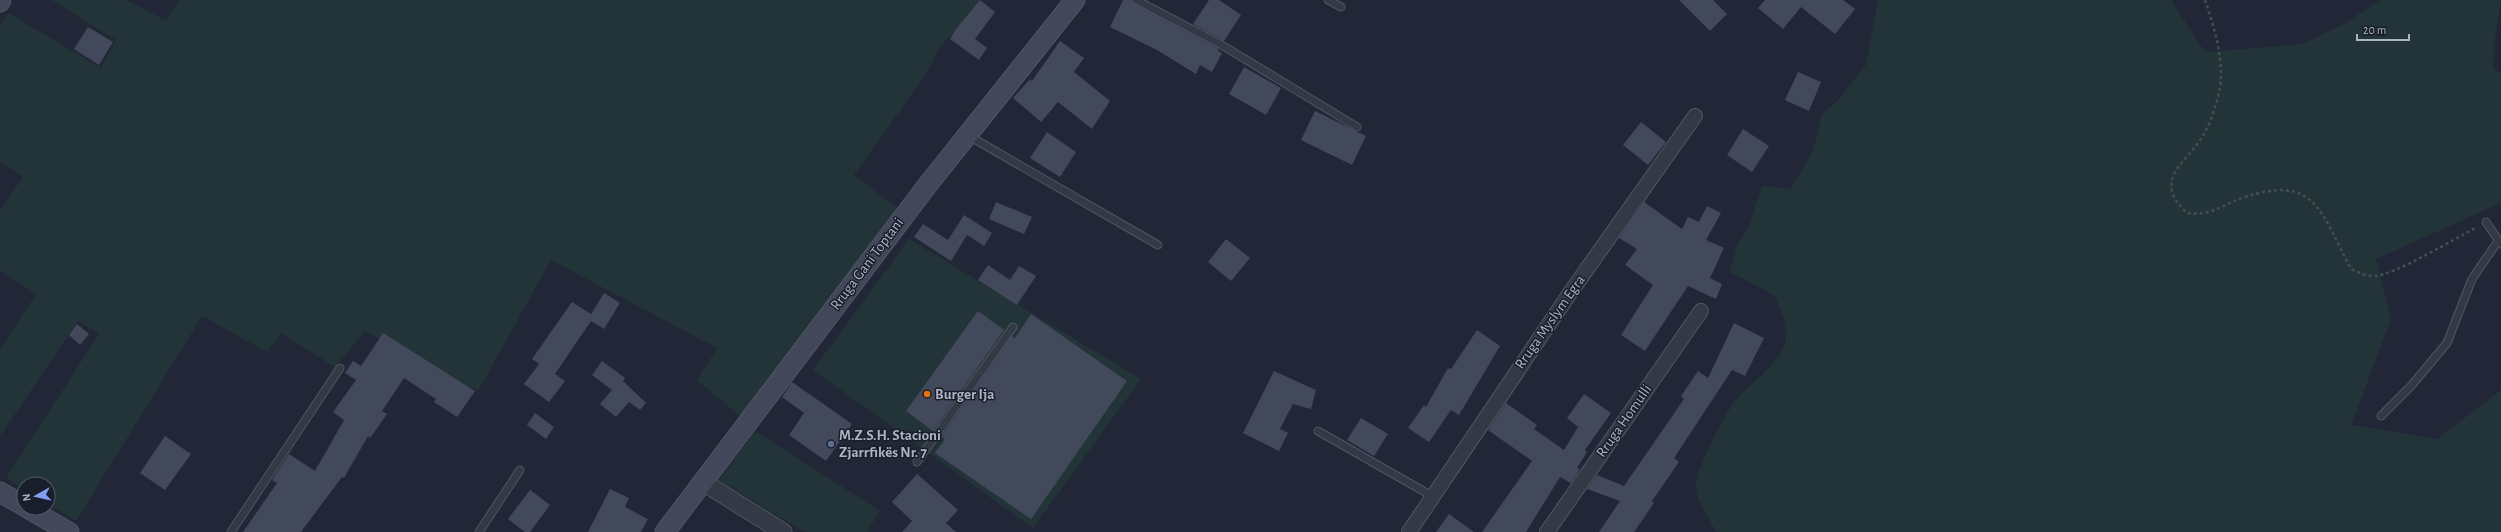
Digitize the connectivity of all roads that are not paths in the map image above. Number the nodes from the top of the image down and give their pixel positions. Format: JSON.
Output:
{"nodes":[{"id":1,"x":1075,"y":0,"type":"edge"},
{"id":2,"x":1136,"y":0,"type":"edge"},
{"id":3,"x":1328,"y":0,"type":"edge"},
{"id":4,"x":1341,"y":7,"type":"dead end"},
{"id":5,"x":1695,"y":116,"type":"dead end"},
{"id":6,"x":1357,"y":127,"type":"dead end"},
{"id":7,"x":968,"y":136,"type":"junction"},
{"id":8,"x":2486,"y":222,"type":"road end"},
{"id":9,"x":2500,"y":243,"type":"edge"},
{"id":10,"x":1158,"y":245,"type":"dead end"},
{"id":11,"x":1701,"y":311,"type":"dead end"},
{"id":12,"x":1012,"y":326,"type":"dead end"},
{"id":13,"x":340,"y":368,"type":"dead end"},
{"id":14,"x":2381,"y":416,"type":"dead end"},
{"id":15,"x":1318,"y":431,"type":"dead end"},
{"id":16,"x":917,"y":462,"type":"dead end"},
{"id":17,"x":520,"y":470,"type":"dead end"},
{"id":18,"x":703,"y":482,"type":"junction"},
{"id":19,"x":0,"y":492,"type":"edge"},
{"id":20,"x":1432,"y":496,"type":"junction"},
{"id":21,"x":16,"y":501,"type":"edge"},
{"id":22,"x":41,"y":516,"type":"edge"},
{"id":23,"x":69,"y":532,"type":"edge"},
{"id":24,"x":231,"y":532,"type":"edge"},
{"id":25,"x":479,"y":532,"type":"edge"},
{"id":26,"x":665,"y":532,"type":"edge"},
{"id":27,"x":783,"y":532,"type":"edge"},
{"id":28,"x":1409,"y":532,"type":"edge"},
{"id":29,"x":1547,"y":532,"type":"edge"}],
"edges":[{"from":1,"to":7,"type":"main road","name":"Rruga Gani Toptani"},
{"from":2,"to":6,"type":"lane"},
{"from":3,"to":4,"type":"lane"},
{"from":5,"to":20,"type":"street","name":"Rruga Myslym Egra"},
{"from":7,"to":10,"type":"lane"},
{"from":7,"to":18,"type":"main road","name":"Rruga Gani Toptani"},
{"from":8,"to":9,"type":"lane"},
{"from":9,"to":14,"type":"lane"},
{"from":11,"to":29,"type":"street","name":"Rruga Homulli"},
{"from":12,"to":16,"type":"lane"},
{"from":13,"to":24,"type":"lane"},
{"from":15,"to":20,"type":"lane"},
{"from":17,"to":25,"type":"lane"},
{"from":18,"to":26,"type":"main road","name":"Rruga Gani Toptani"},
{"from":18,"to":27,"type":"street"},
{"from":19,"to":21,"type":"main road"},
{"from":20,"to":28,"type":"street","name":"Rruga Myslym Egra"},
{"from":22,"to":23,"type":"main road"}]}
